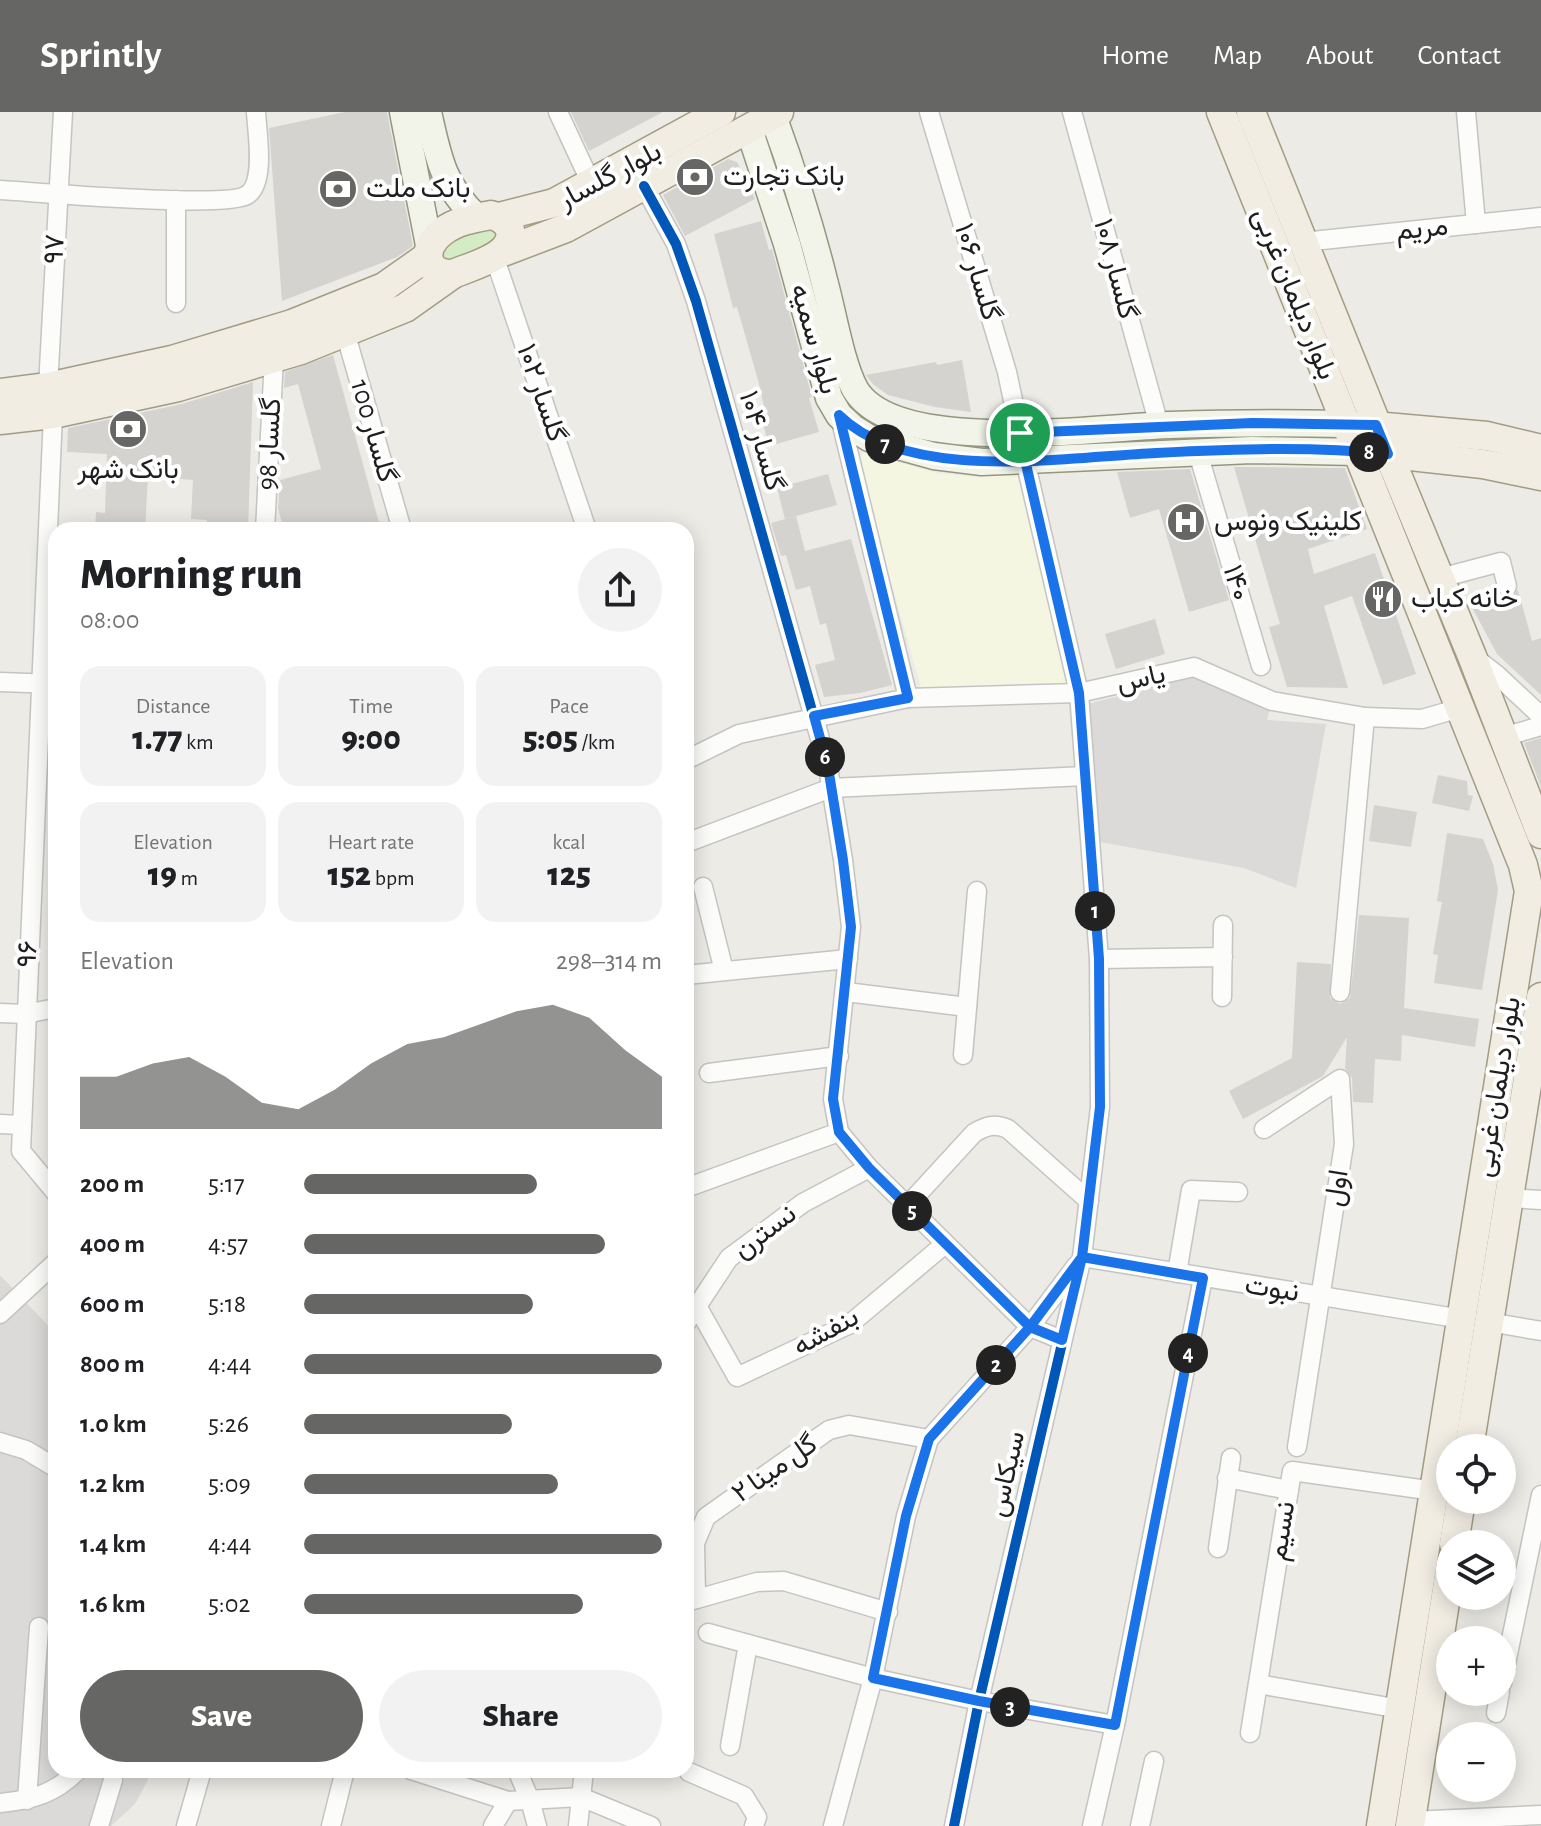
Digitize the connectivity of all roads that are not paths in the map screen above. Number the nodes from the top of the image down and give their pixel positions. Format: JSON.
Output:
{"nodes":[{"id":1,"x":63,"y":112,"type":"edge"},
{"id":2,"x":256,"y":112,"type":"edge"},
{"id":3,"x":403,"y":112,"type":"edge"},
{"id":4,"x":428,"y":112,"type":"edge"},
{"id":5,"x":558,"y":112,"type":"edge"},
{"id":6,"x":721,"y":112,"type":"edge"},
{"id":7,"x":929,"y":112,"type":"edge"},
{"id":8,"x":1072,"y":112,"type":"edge"},
{"id":9,"x":1221,"y":112,"type":"edge"},
{"id":10,"x":1251,"y":112,"type":"edge"},
{"id":11,"x":1466,"y":112,"type":"edge"},
{"id":12,"x":762,"y":116,"type":"edge"},
{"id":13,"x":591,"y":183,"type":"junction"},
{"id":14,"x":644,"y":186,"type":"junction"},
{"id":15,"x":0,"y":190,"type":"edge"},
{"id":16,"x":58,"y":193,"type":"junction"},
{"id":17,"x":176,"y":200,"type":"junction"},
{"id":18,"x":488,"y":217,"type":"junction"},
{"id":19,"x":1541,"y":217,"type":"edge"},
{"id":20,"x":1476,"y":224,"type":"junction"},
{"id":21,"x":1303,"y":242,"type":"junction"},
{"id":22,"x":428,"y":251,"type":"junction"},
{"id":23,"x":498,"y":254,"type":"junction"},
{"id":24,"x":453,"y":274,"type":"junction"},
{"id":25,"x":176,"y":303,"type":"dead end"},
{"id":26,"x":345,"y":332,"type":"junction"},
{"id":27,"x":274,"y":358,"type":"junction"},
{"id":28,"x":0,"y":393,"type":"edge"},
{"id":29,"x":50,"y":401,"type":"junction"},
{"id":30,"x":839,"y":415,"type":"junction"},
{"id":31,"x":0,"y":420,"type":"edge"},
{"id":32,"x":1346,"y":424,"type":"junction"},
{"id":33,"x":1159,"y":425,"type":"junction"},
{"id":34,"x":1376,"y":425,"type":"junction"},
{"id":35,"x":1020,"y":433,"type":"junction"},
{"id":36,"x":1541,"y":449,"type":"edge"},
{"id":37,"x":1357,"y":452,"type":"junction"},
{"id":38,"x":1161,"y":453,"type":"junction"},
{"id":39,"x":1198,"y":453,"type":"junction"},
{"id":40,"x":1388,"y":454,"type":"junction"},
{"id":41,"x":1025,"y":460,"type":"junction"},
{"id":42,"x":1541,"y":476,"type":"edge"},
{"id":43,"x":50,"y":522,"type":"edge"},
{"id":44,"x":265,"y":522,"type":"edge"},
{"id":45,"x":400,"y":522,"type":"edge"},
{"id":46,"x":584,"y":522,"type":"edge"},
{"id":47,"x":1440,"y":578,"type":"junction"},
{"id":48,"x":1507,"y":586,"type":"dead end"},
{"id":49,"x":1472,"y":656,"type":"junction"},
{"id":50,"x":1261,"y":666,"type":"dead end"},
{"id":51,"x":1443,"y":667,"type":"junction"},
{"id":52,"x":0,"y":682,"type":"edge"},
{"id":53,"x":48,"y":684,"type":"edge"},
{"id":54,"x":1079,"y":693,"type":"junction"},
{"id":55,"x":48,"y":698,"type":"edge"},
{"id":56,"x":908,"y":698,"type":"junction"},
{"id":57,"x":1460,"y":708,"type":"junction"},
{"id":58,"x":814,"y":716,"type":"junction"},
{"id":59,"x":1541,"y":716,"type":"edge"},
{"id":60,"x":1365,"y":717,"type":"junction"},
{"id":61,"x":1541,"y":726,"type":"edge"},
{"id":62,"x":1503,"y":737,"type":"junction"},
{"id":63,"x":694,"y":756,"type":"edge"},
{"id":64,"x":1085,"y":776,"type":"junction"},
{"id":65,"x":831,"y":788,"type":"junction"},
{"id":66,"x":1541,"y":834,"type":"edge"},
{"id":67,"x":694,"y":840,"type":"edge"},
{"id":68,"x":703,"y":887,"type":"dead end"},
{"id":69,"x":977,"y":891,"type":"dead end"},
{"id":70,"x":1223,"y":925,"type":"dead end"},
{"id":71,"x":1223,"y":957,"type":"junction"},
{"id":72,"x":848,"y":959,"type":"junction"},
{"id":73,"x":1099,"y":959,"type":"junction"},
{"id":74,"x":724,"y":971,"type":"junction"},
{"id":75,"x":694,"y":974,"type":"edge"},
{"id":76,"x":846,"y":992,"type":"junction"},
{"id":77,"x":1340,"y":992,"type":"dead end"},
{"id":78,"x":1222,"y":997,"type":"dead end"},
{"id":79,"x":967,"y":1007,"type":"junction"},
{"id":80,"x":48,"y":1010,"type":"edge"},
{"id":81,"x":0,"y":1013,"type":"edge"},
{"id":82,"x":25,"y":1014,"type":"junction"},
{"id":83,"x":1540,"y":1014,"type":"edge"},
{"id":84,"x":963,"y":1055,"type":"dead end"},
{"id":85,"x":839,"y":1056,"type":"junction"},
{"id":86,"x":709,"y":1073,"type":"dead end"},
{"id":87,"x":1534,"y":1086,"type":"edge"},
{"id":88,"x":0,"y":1124,"type":"edge"},
{"id":89,"x":22,"y":1125,"type":"junction"},
{"id":90,"x":1264,"y":1129,"type":"dead end"},
{"id":91,"x":839,"y":1132,"type":"junction"},
{"id":92,"x":869,"y":1168,"type":"junction"},
{"id":93,"x":48,"y":1183,"type":"edge"},
{"id":94,"x":694,"y":1185,"type":"edge"},
{"id":95,"x":1238,"y":1192,"type":"dead end"},
{"id":96,"x":1509,"y":1198,"type":"junction"},
{"id":97,"x":1541,"y":1200,"type":"edge"},
{"id":98,"x":1089,"y":1201,"type":"junction"},
{"id":99,"x":907,"y":1206,"type":"junction"},
{"id":100,"x":945,"y":1244,"type":"junction"},
{"id":101,"x":1082,"y":1257,"type":"junction"},
{"id":102,"x":48,"y":1269,"type":"edge"},
{"id":103,"x":1177,"y":1273,"type":"junction"},
{"id":104,"x":1203,"y":1278,"type":"junction"},
{"id":105,"x":1320,"y":1296,"type":"junction"},
{"id":106,"x":697,"y":1306,"type":"junction"},
{"id":107,"x":694,"y":1311,"type":"edge"},
{"id":108,"x":0,"y":1314,"type":"edge"},
{"id":109,"x":1476,"y":1321,"type":"junction"},
{"id":110,"x":1030,"y":1327,"type":"junction"},
{"id":111,"x":1541,"y":1331,"type":"edge"},
{"id":112,"x":1062,"y":1340,"type":"junction"},
{"id":113,"x":1458,"y":1434,"type":"edge"},
{"id":114,"x":1470,"y":1434,"type":"edge"},
{"id":115,"x":929,"y":1439,"type":"junction"},
{"id":116,"x":0,"y":1442,"type":"edge"},
{"id":117,"x":1297,"y":1447,"type":"dead end"},
{"id":118,"x":1231,"y":1458,"type":"dead end"},
{"id":119,"x":48,"y":1463,"type":"edge"},
{"id":120,"x":1227,"y":1478,"type":"junction"},
{"id":121,"x":1289,"y":1490,"type":"junction"},
{"id":122,"x":1436,"y":1494,"type":"edge"},
{"id":123,"x":1541,"y":1495,"type":"edge"},
{"id":124,"x":1218,"y":1548,"type":"dead end"},
{"id":125,"x":694,"y":1558,"type":"edge"},
{"id":126,"x":1436,"y":1592,"type":"edge"},
{"id":127,"x":694,"y":1600,"type":"edge"},
{"id":128,"x":1436,"y":1607,"type":"edge"},
{"id":129,"x":888,"y":1612,"type":"junction"},
{"id":130,"x":1514,"y":1626,"type":"edge"},
{"id":131,"x":39,"y":1627,"type":"dead end"},
{"id":132,"x":708,"y":1633,"type":"dead end"},
{"id":133,"x":748,"y":1644,"type":"junction"},
{"id":134,"x":873,"y":1678,"type":"junction"},
{"id":135,"x":1258,"y":1684,"type":"junction"},
{"id":136,"x":979,"y":1701,"type":"junction"},
{"id":137,"x":1497,"y":1706,"type":"edge"},
{"id":138,"x":1400,"y":1709,"type":"junction"},
{"id":139,"x":1496,"y":1713,"type":"dead end"},
{"id":140,"x":1115,"y":1725,"type":"junction"},
{"id":141,"x":1250,"y":1733,"type":"dead end"},
{"id":142,"x":730,"y":1746,"type":"dead end"},
{"id":143,"x":1154,"y":1761,"type":"dead end"},
{"id":144,"x":694,"y":1774,"type":"edge"},
{"id":145,"x":70,"y":1778,"type":"edge"},
{"id":146,"x":200,"y":1778,"type":"edge"},
{"id":147,"x":343,"y":1778,"type":"edge"},
{"id":148,"x":436,"y":1778,"type":"edge"},
{"id":149,"x":520,"y":1778,"type":"edge"},
{"id":150,"x":583,"y":1778,"type":"edge"},
{"id":151,"x":113,"y":1780,"type":"dead end"},
{"id":152,"x":581,"y":1797,"type":"junction"},
{"id":153,"x":27,"y":1800,"type":"junction"},
{"id":154,"x":530,"y":1800,"type":"junction"},
{"id":155,"x":508,"y":1801,"type":"junction"},
{"id":156,"x":0,"y":1803,"type":"edge"},
{"id":157,"x":1541,"y":1815,"type":"edge"},
{"id":158,"x":1410,"y":1823,"type":"edge"},
{"id":159,"x":99,"y":1826,"type":"edge"},
{"id":160,"x":186,"y":1826,"type":"edge"},
{"id":161,"x":331,"y":1826,"type":"edge"},
{"id":162,"x":493,"y":1826,"type":"edge"},
{"id":163,"x":537,"y":1826,"type":"edge"},
{"id":164,"x":578,"y":1826,"type":"edge"},
{"id":165,"x":651,"y":1826,"type":"edge"},
{"id":166,"x":754,"y":1826,"type":"edge"},
{"id":167,"x":833,"y":1826,"type":"edge"},
{"id":168,"x":954,"y":1826,"type":"edge"},
{"id":169,"x":1092,"y":1826,"type":"edge"},
{"id":170,"x":1140,"y":1826,"type":"edge"},
{"id":171,"x":1381,"y":1826,"type":"edge"}],
"edges":[{"from":1,"to":16,"type":"street","name":"۹۷"},
{"from":2,"to":17,"type":"street"},
{"from":3,"to":22,"type":"main road"},
{"from":4,"to":18,"type":"main road"},
{"from":5,"to":13,"type":"street"},
{"from":6,"to":13,"type":"main road","name":"بلوار گلسار"},
{"from":7,"to":35,"type":"street","name":"گلسار ۱۰۶"},
{"from":8,"to":33,"type":"street","name":"گلسار ۱۰۸"},
{"from":9,"to":32,"type":"main road","name":"بلوار دیلمان غربی"},
{"from":10,"to":21,"type":"main road","name":"بلوار دیلمان غربی"},
{"from":11,"to":20,"type":"street"},
{"from":12,"to":14,"type":"main road","name":"بلوار گلسار"},
{"from":12,"to":30,"type":"main road","name":"بلوار سمیه"},
{"from":12,"to":35,"type":"main road","name":"بلوار سمیه"},
{"from":13,"to":18,"type":"main road","name":"بلوار گلسار"},
{"from":14,"to":23,"type":"main road","name":"بلوار گلسار"},
{"from":14,"to":58,"type":"street","name":"گلسار ۱۰۴"},
{"from":15,"to":16,"type":"street"},
{"from":16,"to":17,"type":"street"},
{"from":16,"to":29,"type":"street","name":"۹۷"},
{"from":17,"to":25,"type":"street"},
{"from":18,"to":22,"type":"main road","name":"بلوار گلسار"},
{"from":18,"to":23,"type":"main road"},
{"from":19,"to":20,"type":"street","name":"مریم"},
{"from":20,"to":21,"type":"street","name":"مریم"},
{"from":21,"to":34,"type":"main road","name":"بلوار دیلمان غربی"},
{"from":22,"to":24,"type":"main road"},
{"from":22,"to":29,"type":"main road"},
{"from":23,"to":24,"type":"main road","name":"بلوار گلسار"},
{"from":23,"to":46,"type":"street","name":"گلسار ۱۰۲"},
{"from":24,"to":26,"type":"main road"},
{"from":26,"to":27,"type":"main road"},
{"from":26,"to":45,"type":"street","name":"گلسار 100"},
{"from":27,"to":29,"type":"main road"},
{"from":27,"to":44,"type":"street","name":"گلسار 98"},
{"from":28,"to":29,"type":"main road"},
{"from":29,"to":31,"type":"main road"},
{"from":29,"to":43,"type":"street","name":"۹۶"},
{"from":30,"to":41,"type":"main road","name":"بلوار سمیه"},
{"from":30,"to":56,"type":"street"},
{"from":32,"to":33,"type":"main road","name":"بلوار سمیه"},
{"from":32,"to":34,"type":"main road","name":"بلوار سمیه"},
{"from":32,"to":37,"type":"main road","name":"بلوار دیلمان غربی"},
{"from":33,"to":35,"type":"main road","name":"بلوار سمیه"},
{"from":33,"to":38,"type":"main road"},
{"from":34,"to":36,"type":"main road","name":"بلوار سمیه"},
{"from":34,"to":40,"type":"main road","name":"بلوار دیلمان غربی"},
{"from":35,"to":41,"type":"main road"},
{"from":37,"to":39,"type":"main road","name":"بلوار سمیه"},
{"from":37,"to":40,"type":"main road","name":"بلوار سمیه"},
{"from":37,"to":51,"type":"main road","name":"بلوار دیلمان غربی"},
{"from":38,"to":39,"type":"main road","name":"بلوار سمیه"},
{"from":38,"to":41,"type":"main road","name":"بلوار سمیه"},
{"from":39,"to":50,"type":"street","name":"۱۴۰"},
{"from":40,"to":42,"type":"main road","name":"بلوار سمیه"},
{"from":40,"to":47,"type":"main road","name":"بلوار دیلمان غربی"},
{"from":41,"to":54,"type":"street","name":"سیکاس"},
{"from":47,"to":48,"type":"street"},
{"from":47,"to":49,"type":"main road","name":"بلوار دیلمان غربی"},
{"from":49,"to":51,"type":"main road"},
{"from":49,"to":59,"type":"street"},
{"from":49,"to":62,"type":"main road","name":"بلوار دیلمان غربی"},
{"from":51,"to":57,"type":"main road","name":"بلوار دیلمان غربی"},
{"from":52,"to":53,"type":"street"},
{"from":54,"to":56,"type":"street","name":"یاس"},
{"from":54,"to":60,"type":"street","name":"یاس"},
{"from":54,"to":64,"type":"street","name":"سیکاس"},
{"from":55,"to":82,"type":"street","name":"۹۶"},
{"from":56,"to":58,"type":"street","name":"یاس"},
{"from":57,"to":60,"type":"street","name":"یاس"},
{"from":57,"to":109,"type":"main road","name":"بلوار دیلمان غربی"},
{"from":58,"to":63,"type":"street","name":"یاس"},
{"from":58,"to":65,"type":"street","name":"گلسار ۱۰۴"},
{"from":60,"to":77,"type":"street"},
{"from":61,"to":62,"type":"street"},
{"from":62,"to":66,"type":"main road","name":"بلوار دیلمان غربی"},
{"from":64,"to":65,"type":"street"},
{"from":64,"to":73,"type":"street","name":"سیکاس"},
{"from":65,"to":67,"type":"street"},
{"from":65,"to":72,"type":"street","name":"گلسار ۱۰۴"},
{"from":68,"to":74,"type":"street"},
{"from":69,"to":79,"type":"street"},
{"from":70,"to":71,"type":"street"},
{"from":71,"to":73,"type":"street"},
{"from":71,"to":78,"type":"street"},
{"from":72,"to":74,"type":"street"},
{"from":72,"to":76,"type":"street","name":"گلسار ۱۰۴"},
{"from":73,"to":98,"type":"street","name":"سیکاس"},
{"from":74,"to":75,"type":"street"},
{"from":76,"to":79,"type":"street"},
{"from":76,"to":85,"type":"street","name":"گلسار ۱۰۴"},
{"from":79,"to":84,"type":"street"},
{"from":80,"to":82,"type":"street"},
{"from":81,"to":82,"type":"street"},
{"from":82,"to":89,"type":"street","name":"۹۶"},
{"from":83,"to":87,"type":"main road","name":"بلوار دیلمان غربی"},
{"from":85,"to":86,"type":"street"},
{"from":85,"to":91,"type":"street","name":"گلسار ۱۰۴"},
{"from":87,"to":96,"type":"main road","name":"بلوار دیلمان غربی"},
{"from":88,"to":89,"type":"street"},
{"from":89,"to":93,"type":"street","name":"۹۶"},
{"from":90,"to":105,"type":"street","name":"اول"},
{"from":91,"to":92,"type":"street"},
{"from":91,"to":94,"type":"street"},
{"from":92,"to":99,"type":"street"},
{"from":92,"to":106,"type":"street","name":"نسترن"},
{"from":95,"to":103,"type":"street"},
{"from":96,"to":97,"type":"street"},
{"from":96,"to":109,"type":"main road","name":"بلوار دیلمان غربی"},
{"from":98,"to":99,"type":"street"},
{"from":98,"to":101,"type":"street","name":"سیکاس"},
{"from":99,"to":100,"type":"street"},
{"from":100,"to":106,"type":"street","name":"بنفشه"},
{"from":100,"to":110,"type":"street"},
{"from":101,"to":103,"type":"street","name":"نبوت"},
{"from":101,"to":110,"type":"street"},
{"from":101,"to":112,"type":"street","name":"سیکاس"},
{"from":102,"to":108,"type":"street"},
{"from":103,"to":104,"type":"street","name":"نبوت"},
{"from":104,"to":105,"type":"street","name":"نبوت"},
{"from":104,"to":140,"type":"street"},
{"from":105,"to":109,"type":"street","name":"نبوت"},
{"from":105,"to":117,"type":"street","name":"اول"},
{"from":106,"to":107,"type":"street","name":"نسترن"},
{"from":109,"to":111,"type":"street","name":"نبوت"},
{"from":109,"to":113,"type":"main road","name":"بلوار دیلمان غربی"},
{"from":109,"to":114,"type":"main road","name":"بلوار دیلمان غربی"},
{"from":110,"to":112,"type":"street"},
{"from":110,"to":115,"type":"street"},
{"from":112,"to":136,"type":"street","name":"سیکاس"},
{"from":115,"to":125,"type":"street","name":"گل مینا ۲"},
{"from":115,"to":129,"type":"street"},
{"from":116,"to":119,"type":"street"},
{"from":118,"to":120,"type":"street"},
{"from":120,"to":121,"type":"street"},
{"from":120,"to":124,"type":"street"},
{"from":121,"to":122,"type":"street","name":"نسیم"},
{"from":121,"to":135,"type":"street","name":"نسیم"},
{"from":123,"to":130,"type":"street"},
{"from":126,"to":138,"type":"main road","name":"بلوار دیلمان غربی"},
{"from":127,"to":129,"type":"street"},
{"from":128,"to":158,"type":"main road","name":"بلوار دیلمان غربی"},
{"from":129,"to":134,"type":"street"},
{"from":131,"to":153,"type":"street"},
{"from":132,"to":133,"type":"street"},
{"from":133,"to":134,"type":"street"},
{"from":133,"to":142,"type":"street"},
{"from":134,"to":136,"type":"street"},
{"from":134,"to":167,"type":"street"},
{"from":135,"to":138,"type":"street"},
{"from":135,"to":141,"type":"street","name":"نسیم"},
{"from":136,"to":140,"type":"street"},
{"from":136,"to":168,"type":"street","name":"سیکاس"},
{"from":137,"to":139,"type":"street"},
{"from":138,"to":171,"type":"main road","name":"بلوار دیلمان غربی"},
{"from":140,"to":169,"type":"street"},
{"from":143,"to":170,"type":"street"},
{"from":144,"to":166,"type":"street"},
{"from":145,"to":153,"type":"street"},
{"from":146,"to":160,"type":"street"},
{"from":147,"to":161,"type":"street"},
{"from":148,"to":155,"type":"street"},
{"from":149,"to":154,"type":"street"},
{"from":150,"to":152,"type":"street"},
{"from":151,"to":159,"type":"street"},
{"from":152,"to":154,"type":"street"},
{"from":152,"to":164,"type":"street"},
{"from":152,"to":165,"type":"street"},
{"from":153,"to":156,"type":"street"},
{"from":154,"to":155,"type":"street"},
{"from":154,"to":163,"type":"street"},
{"from":155,"to":162,"type":"street"},
{"from":157,"to":158,"type":"street"}]}
